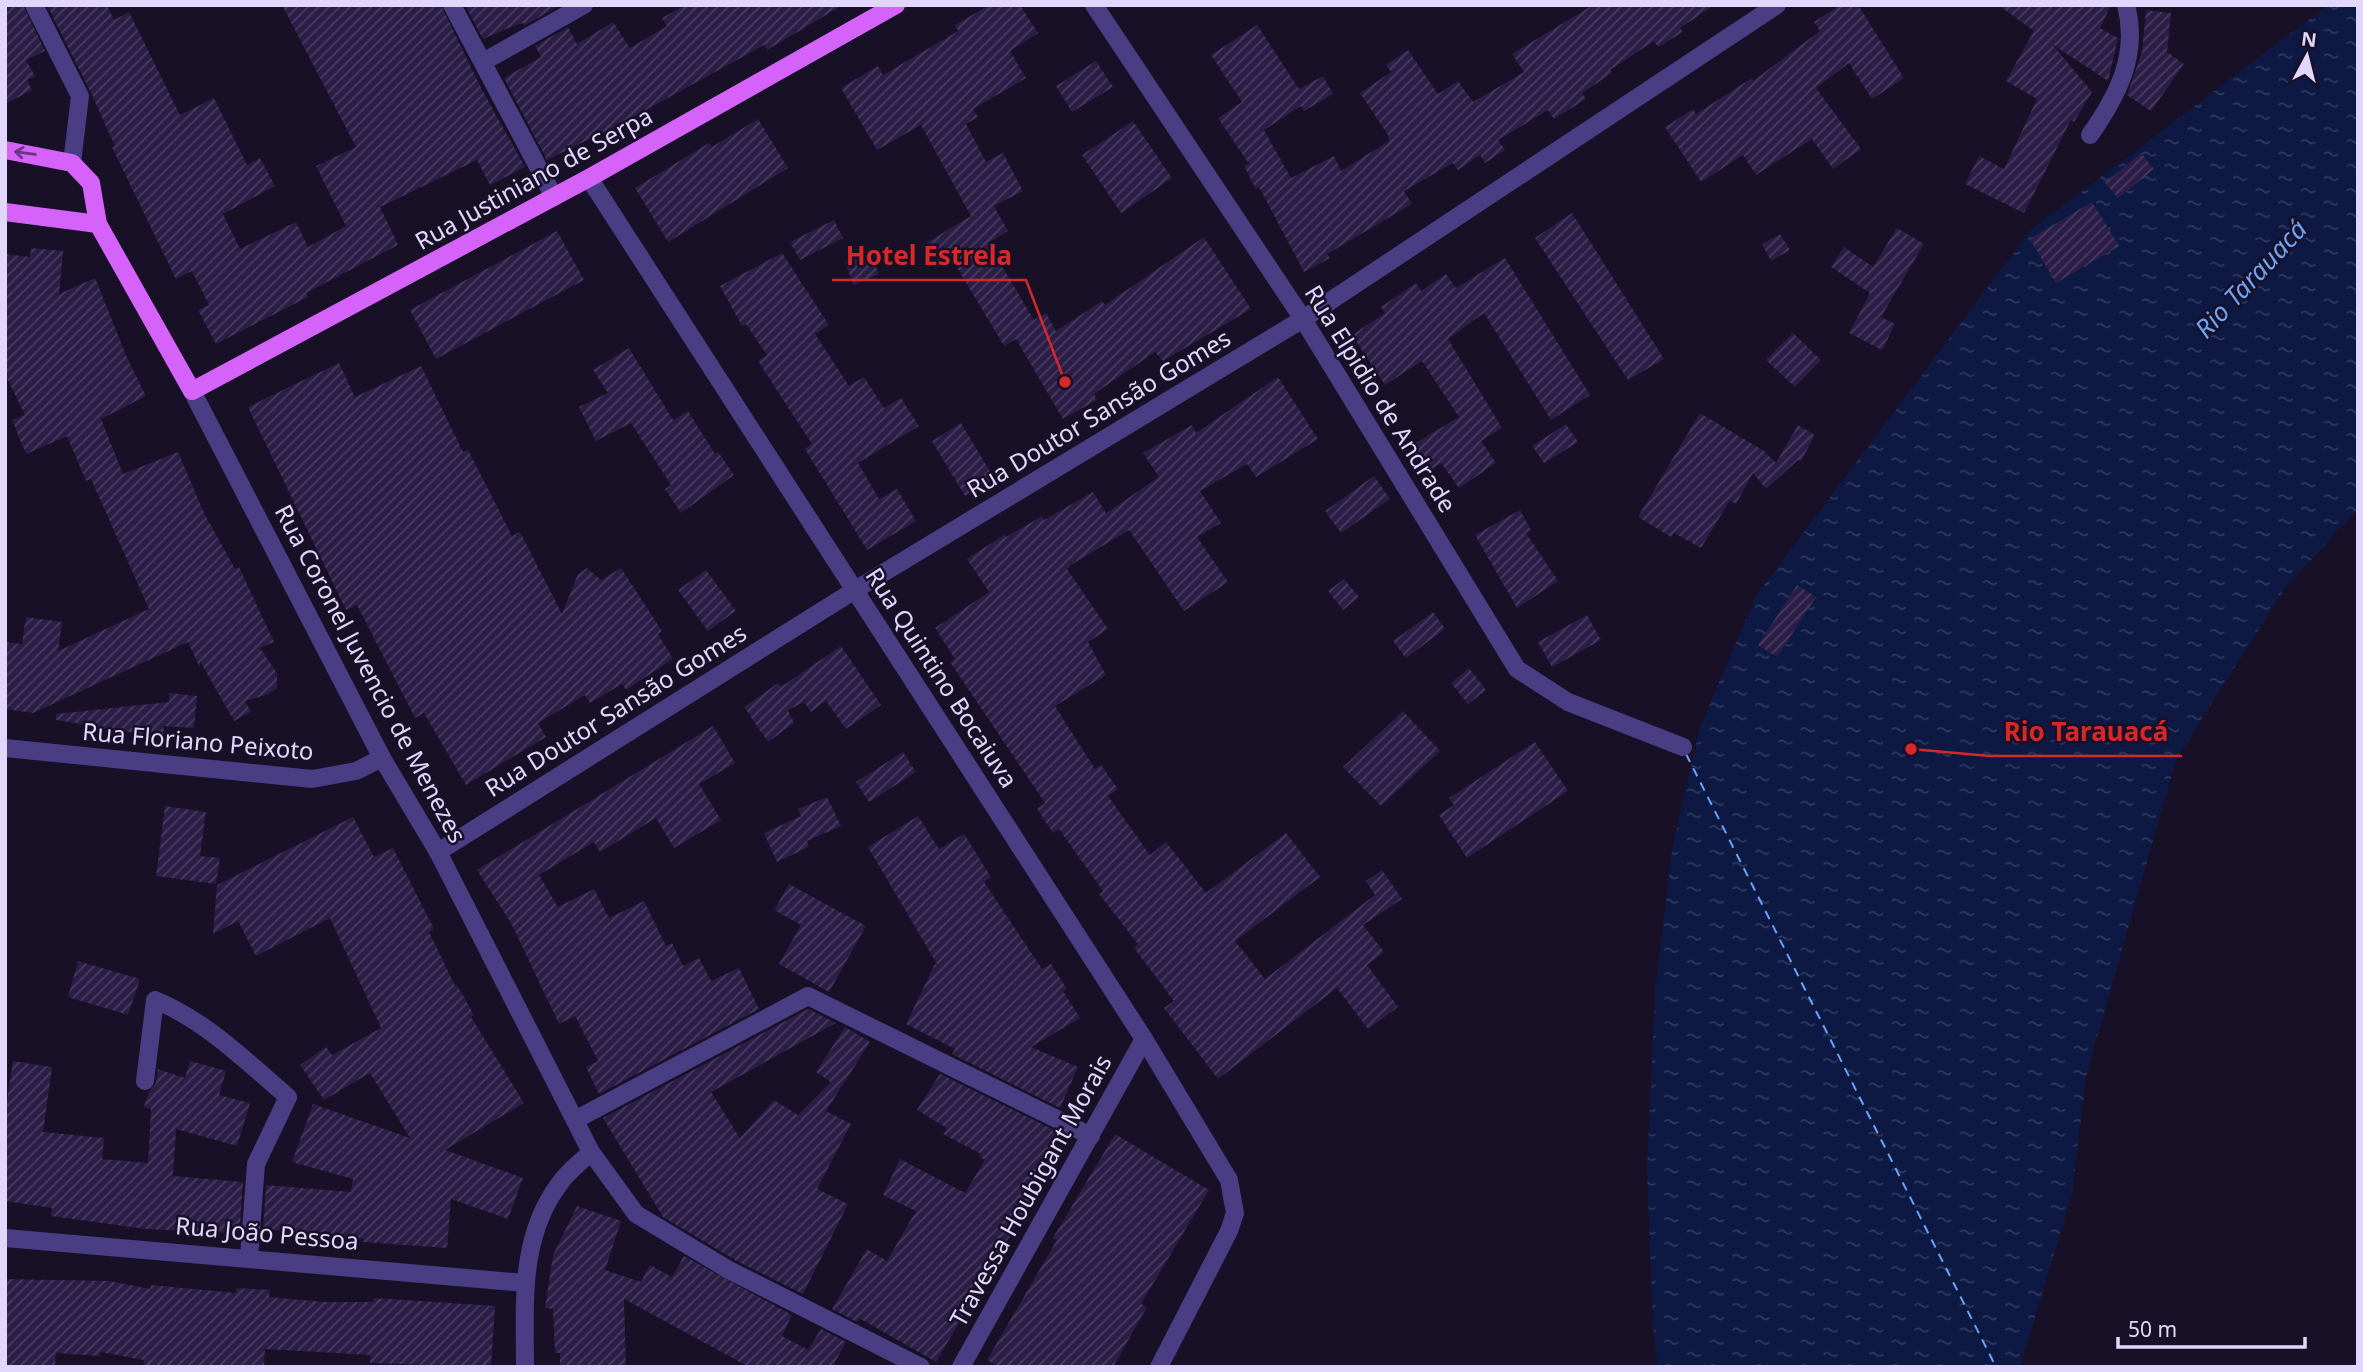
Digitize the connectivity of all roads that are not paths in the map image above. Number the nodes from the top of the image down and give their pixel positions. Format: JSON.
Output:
{"nodes":[{"id":1,"x":34,"y":5,"type":"edge"},
{"id":2,"x":452,"y":5,"type":"edge"},
{"id":3,"x":584,"y":5,"type":"edge"},
{"id":4,"x":896,"y":5,"type":"edge"},
{"id":5,"x":1094,"y":5,"type":"edge"},
{"id":6,"x":1777,"y":5,"type":"edge"},
{"id":7,"x":2126,"y":5,"type":"edge"},
{"id":8,"x":483,"y":62,"type":"junction"},
{"id":9,"x":2090,"y":135,"type":"dead end"},
{"id":10,"x":5,"y":150,"type":"edge"},
{"id":11,"x":72,"y":163,"type":"junction"},
{"id":12,"x":589,"y":178,"type":"junction"},
{"id":13,"x":555,"y":197,"type":"junction"},
{"id":14,"x":5,"y":212,"type":"edge"},
{"id":15,"x":98,"y":224,"type":"junction"},
{"id":16,"x":1303,"y":319,"type":"junction"},
{"id":17,"x":192,"y":391,"type":"junction"},
{"id":18,"x":855,"y":590,"type":"junction"},
{"id":19,"x":1683,"y":747,"type":"dead end"},
{"id":20,"x":5,"y":748,"type":"edge"},
{"id":21,"x":382,"y":758,"type":"junction"},
{"id":22,"x":438,"y":852,"type":"junction"},
{"id":23,"x":1144,"y":1039,"type":"junction"},
{"id":24,"x":145,"y":1081,"type":"dead end"},
{"id":25,"x":575,"y":1120,"type":"junction"},
{"id":26,"x":1091,"y":1136,"type":"junction"},
{"id":27,"x":591,"y":1152,"type":"junction"},
{"id":28,"x":5,"y":1238,"type":"edge"},
{"id":29,"x":249,"y":1257,"type":"junction"},
{"id":30,"x":525,"y":1283,"type":"junction"},
{"id":31,"x":525,"y":1367,"type":"edge"},
{"id":32,"x":921,"y":1367,"type":"edge"},
{"id":33,"x":961,"y":1367,"type":"edge"},
{"id":34,"x":1159,"y":1367,"type":"edge"}],
"edges":[{"from":1,"to":11,"type":"street"},
{"from":2,"to":8,"type":"street"},
{"from":3,"to":8,"type":"street"},
{"from":4,"to":12,"type":"main road","name":"Rua Justiniano de Serpa"},
{"from":5,"to":16,"type":"street","name":"Rua Elpidio de Andrade"},
{"from":6,"to":16,"type":"street","name":"Rua Doutor Sansão Gomes"},
{"from":7,"to":9,"type":"street"},
{"from":8,"to":13,"type":"street"},
{"from":11,"to":10,"type":"main road","one_way":true},
{"from":11,"to":15,"type":"main road","name":"Rua Coronel Juvencio de Menezes"},
{"from":12,"to":13,"type":"main road","name":"Rua Justiniano de Serpa"},
{"from":12,"to":18,"type":"street","name":"Rua Quintino Bocaiuva"},
{"from":13,"to":17,"type":"main road","name":"Rua Justiniano de Serpa"},
{"from":14,"to":15,"type":"main road"},
{"from":15,"to":17,"type":"main road","name":"Rua Coronel Juvencio de Menezes"},
{"from":16,"to":18,"type":"street","name":"Rua Doutor Sansão Gomes"},
{"from":16,"to":19,"type":"street","name":"Rua Elpidio de Andrade"},
{"from":17,"to":21,"type":"street","name":"Rua Coronel Juvencio de Menezes"},
{"from":18,"to":22,"type":"street","name":"Rua Doutor Sansão Gomes"},
{"from":18,"to":23,"type":"street","name":"Rua Quintino Bocaiuva"},
{"from":20,"to":21,"type":"street","name":"Rua Floriano Peixoto"},
{"from":21,"to":22,"type":"street","name":"Rua Coronel Juvencio de Menezes"},
{"from":22,"to":25,"type":"street","name":"Rua Coronel Juvencio de Menezes"},
{"from":23,"to":26,"type":"street","name":"Travessa Houbigant Morais"},
{"from":23,"to":34,"type":"street","name":"Rua Quintino Bocaiuva"},
{"from":24,"to":29,"type":"street"},
{"from":25,"to":26,"type":"street"},
{"from":25,"to":27,"type":"street","name":"Rua Coronel Juvencio de Menezes"},
{"from":26,"to":33,"type":"street","name":"Travessa Houbigant Morais"},
{"from":27,"to":30,"type":"street"},
{"from":27,"to":32,"type":"street","name":"Rua Coronel Juvencio de Menezes"},
{"from":28,"to":29,"type":"street","name":"Rua João Pessoa"},
{"from":29,"to":30,"type":"street","name":"Rua João Pessoa"},
{"from":30,"to":31,"type":"street"}]}
